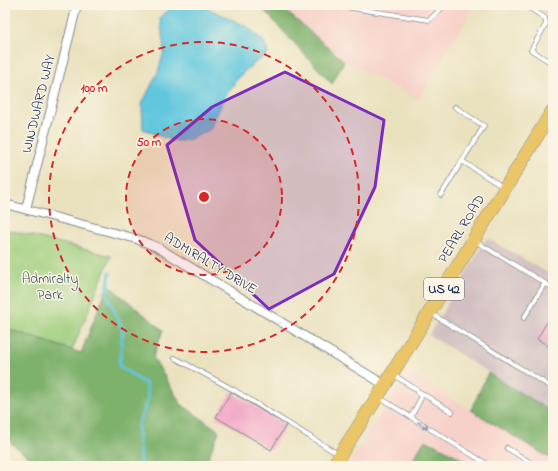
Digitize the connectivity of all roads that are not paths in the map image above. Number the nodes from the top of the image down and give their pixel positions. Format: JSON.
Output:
{"nodes":[{"id":1,"x":76,"y":5,"type":"edge"},
{"id":2,"x":333,"y":5,"type":"edge"},
{"id":3,"x":445,"y":5,"type":"edge"},
{"id":4,"x":525,"y":5,"type":"edge"},
{"id":5,"x":553,"y":64,"type":"edge"},
{"id":6,"x":455,"y":107,"type":"dead end"},
{"id":7,"x":553,"y":110,"type":"edge"},
{"id":8,"x":462,"y":161,"type":"junction"},
{"id":9,"x":506,"y":188,"type":"junction"},
{"id":10,"x":441,"y":195,"type":"dead end"},
{"id":11,"x":5,"y":204,"type":"edge"},
{"id":12,"x":26,"y":209,"type":"junction"},
{"id":13,"x":474,"y":240,"type":"junction"},
{"id":14,"x":545,"y":283,"type":"junction"},
{"id":15,"x":553,"y":288,"type":"edge"},
{"id":16,"x":430,"y":312,"type":"junction"},
{"id":17,"x":524,"y":318,"type":"dead end"},
{"id":18,"x":175,"y":358,"type":"dead end"},
{"id":19,"x":392,"y":374,"type":"junction"},
{"id":20,"x":553,"y":388,"type":"edge"},
{"id":21,"x":417,"y":390,"type":"junction"},
{"id":22,"x":382,"y":391,"type":"junction"},
{"id":23,"x":452,"y":412,"type":"dead end"},
{"id":24,"x":410,"y":417,"type":"junction"},
{"id":25,"x":507,"y":448,"type":"dead end"},
{"id":26,"x":337,"y":460,"type":"edge"},
{"id":27,"x":490,"y":466,"type":"edge"},
{"id":28,"x":536,"y":466,"type":"edge"}],
"edges":[{"from":1,"to":12,"type":"street","name":"WINDWARD WAY"},
{"from":2,"to":3,"type":"lane"},
{"from":4,"to":5,"type":"lane"},
{"from":6,"to":8,"type":"lane"},
{"from":7,"to":9,"type":"main road","name":"PEARL ROAD","number":"US 42"},
{"from":8,"to":9,"type":"lane"},
{"from":8,"to":10,"type":"lane"},
{"from":9,"to":13,"type":"main road","name":"PEARL ROAD","number":"US 42"},
{"from":11,"to":12,"type":"street","name":"ADMIRALTY DRIVE"},
{"from":12,"to":22,"type":"street","name":"ADMIRALTY DRIVE"},
{"from":13,"to":14,"type":"lane"},
{"from":13,"to":16,"type":"main road","name":"PEARL ROAD","number":"US 42"},
{"from":14,"to":15,"type":"lane"},
{"from":14,"to":17,"type":"lane"},
{"from":16,"to":19,"type":"main road","name":"PEARL ROAD","number":"US 42"},
{"from":16,"to":20,"type":"lane"},
{"from":18,"to":26,"type":"lane"},
{"from":19,"to":21,"type":"lane"},
{"from":19,"to":22,"type":"main road","name":"PEARL ROAD","number":"US 42"},
{"from":21,"to":23,"type":"lane"},
{"from":21,"to":24,"type":"lane"},
{"from":22,"to":24,"type":"lane"},
{"from":22,"to":26,"type":"main road","name":"PEARL ROAD","number":"US 42"},
{"from":24,"to":27,"type":"lane","one_way":true},
{"from":25,"to":28,"type":"lane"}]}
